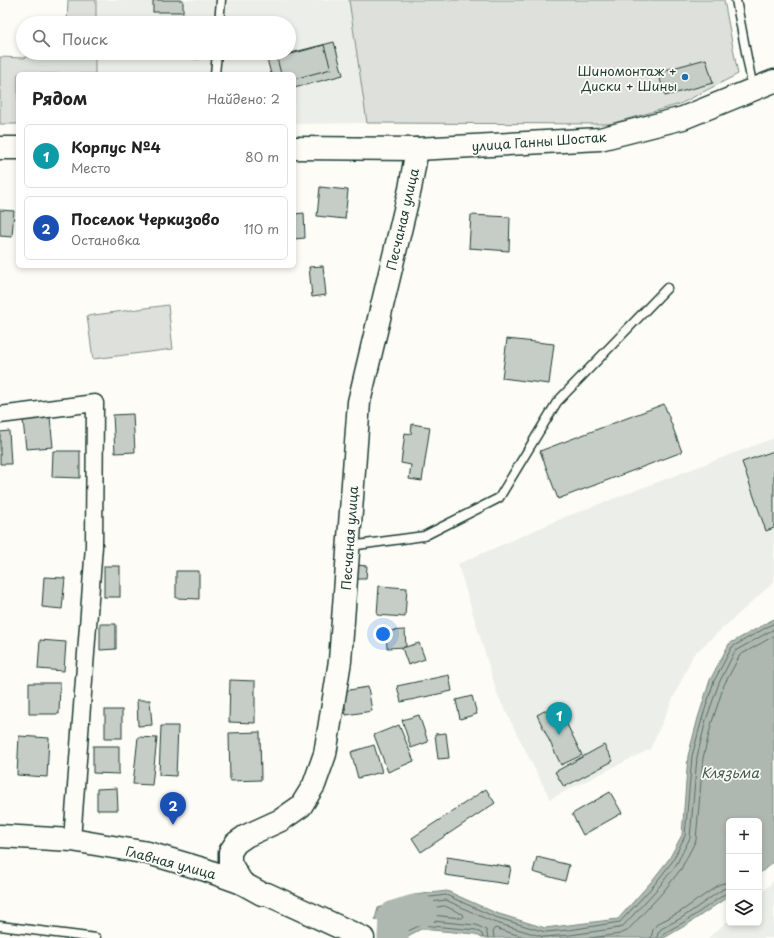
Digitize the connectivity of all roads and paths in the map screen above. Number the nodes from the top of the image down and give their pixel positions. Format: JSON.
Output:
{"nodes":[{"id":1,"x":221,"y":0,"type":"edge"},
{"id":2,"x":736,"y":0,"type":"edge"},
{"id":3,"x":220,"y":16,"type":"edge"},
{"id":4,"x":216,"y":60,"type":"edge"},
{"id":5,"x":215,"y":72,"type":"edge"},
{"id":6,"x":774,"y":81,"type":"edge"},
{"id":7,"x":753,"y":90,"type":"junction"},
{"id":8,"x":0,"y":148,"type":"edge"},
{"id":9,"x":16,"y":148,"type":"edge"},
{"id":10,"x":296,"y":148,"type":"edge"},
{"id":11,"x":418,"y":149,"type":"junction"},
{"id":12,"x":667,"y":288,"type":"dead end"},
{"id":13,"x":0,"y":415,"type":"edge"},
{"id":14,"x":349,"y":546,"type":"junction"},
{"id":15,"x":0,"y":836,"type":"edge"},
{"id":16,"x":72,"y":840,"type":"junction"},
{"id":17,"x":242,"y":883,"type":"junction"},
{"id":18,"x":0,"y":926,"type":"edge"},
{"id":19,"x":96,"y":938,"type":"edge"},
{"id":20,"x":363,"y":938,"type":"edge"}],
"edges":[{"from":1,"to":3,"type":"lane"},
{"from":2,"to":7,"type":"lane"},
{"from":4,"to":5,"type":"lane"},
{"from":6,"to":7,"type":"main road","name":"улица Ганны Шостак"},
{"from":7,"to":11,"type":"main road","name":"улица Ганны Шостак"},
{"from":8,"to":9,"type":"main road"},
{"from":10,"to":11,"type":"main road","name":"улица Ганны Шостак"},
{"from":11,"to":14,"type":"main road","name":"Песчаная улица"},
{"from":12,"to":14,"type":"lane"},
{"from":13,"to":16,"type":"street"},
{"from":14,"to":17,"type":"main road","name":"Песчаная улица"},
{"from":15,"to":16,"type":"main road","name":"Главная улица"},
{"from":16,"to":17,"type":"main road","name":"Главная улица"},
{"from":17,"to":20,"type":"main road","name":"Главная улица"},
{"from":18,"to":19,"type":"lane"}]}
